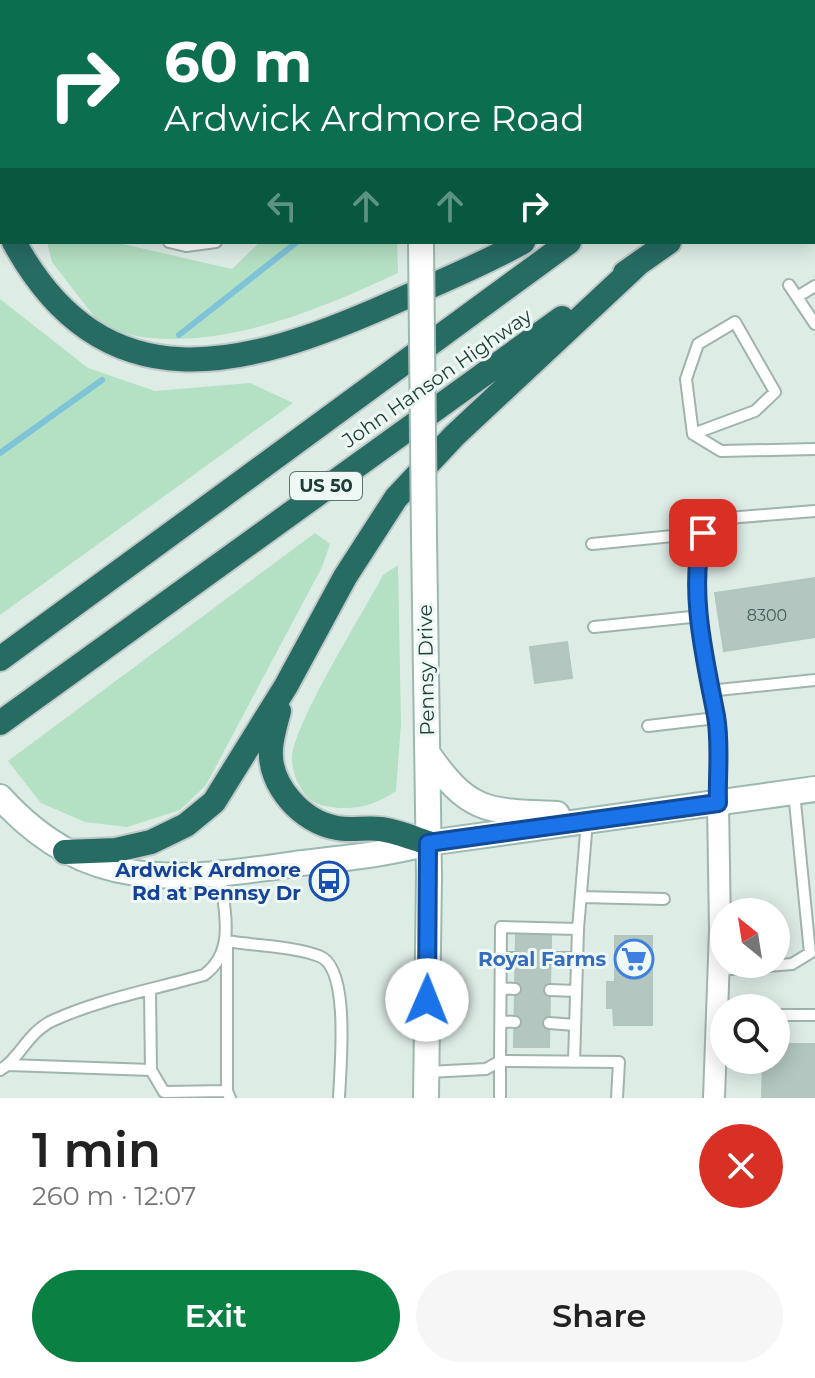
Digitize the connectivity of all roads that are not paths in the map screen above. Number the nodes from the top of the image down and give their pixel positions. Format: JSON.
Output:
{"nodes":[{"id":1,"x":15,"y":244,"type":"edge"},
{"id":2,"x":178,"y":244,"type":"edge"},
{"id":3,"x":201,"y":244,"type":"edge"},
{"id":4,"x":421,"y":244,"type":"edge"},
{"id":5,"x":520,"y":244,"type":"edge"},
{"id":6,"x":566,"y":244,"type":"edge"},
{"id":7,"x":666,"y":244,"type":"edge"},
{"id":8,"x":637,"y":265,"type":"junction"},
{"id":9,"x":789,"y":285,"type":"dead end"},
{"id":10,"x":815,"y":286,"type":"edge"},
{"id":11,"x":797,"y":297,"type":"junction"},
{"id":12,"x":815,"y":324,"type":"edge"},
{"id":13,"x":693,"y":434,"type":"junction"},
{"id":14,"x":815,"y":449,"type":"edge"},
{"id":15,"x":815,"y":511,"type":"edge"},
{"id":16,"x":703,"y":533,"type":"junction"},
{"id":17,"x":592,"y":544,"type":"dead end"},
{"id":18,"x":701,"y":616,"type":"junction"},
{"id":19,"x":594,"y":627,"type":"dead end"},
{"id":20,"x":0,"y":659,"type":"edge"},
{"id":21,"x":815,"y":680,"type":"edge"},
{"id":22,"x":286,"y":686,"type":"junction"},
{"id":23,"x":708,"y":691,"type":"junction"},
{"id":24,"x":8,"y":717,"type":"edge"},
{"id":25,"x":716,"y":718,"type":"junction"},
{"id":26,"x":648,"y":726,"type":"dead end"},
{"id":27,"x":428,"y":754,"type":"junction"},
{"id":28,"x":805,"y":791,"type":"edge"},
{"id":29,"x":0,"y":797,"type":"edge"},
{"id":30,"x":718,"y":803,"type":"junction"},
{"id":31,"x":616,"y":817,"type":"junction"},
{"id":32,"x":587,"y":821,"type":"junction"},
{"id":33,"x":428,"y":843,"type":"junction"},
{"id":34,"x":65,"y":852,"type":"junction"},
{"id":35,"x":220,"y":874,"type":"junction"},
{"id":36,"x":581,"y":897,"type":"junction"},
{"id":37,"x":719,"y":898,"type":"edge"},
{"id":38,"x":664,"y":899,"type":"dead end"},
{"id":39,"x":578,"y":929,"type":"junction"},
{"id":40,"x":227,"y":941,"type":"junction"},
{"id":41,"x":501,"y":958,"type":"junction"},
{"id":42,"x":516,"y":958,"type":"dead end"},
{"id":43,"x":550,"y":958,"type":"dead end"},
{"id":44,"x":577,"y":958,"type":"junction"},
{"id":45,"x":790,"y":964,"type":"edge"},
{"id":46,"x":719,"y":978,"type":"edge"},
{"id":47,"x":501,"y":988,"type":"junction"},
{"id":48,"x":515,"y":989,"type":"dead end"},
{"id":49,"x":550,"y":990,"type":"dead end"},
{"id":50,"x":150,"y":991,"type":"junction"},
{"id":51,"x":576,"y":991,"type":"junction"},
{"id":52,"x":790,"y":1015,"type":"edge"},
{"id":53,"x":815,"y":1015,"type":"edge"},
{"id":54,"x":501,"y":1021,"type":"junction"},
{"id":55,"x":515,"y":1022,"type":"dead end"},
{"id":56,"x":549,"y":1023,"type":"dead end"},
{"id":57,"x":575,"y":1025,"type":"junction"},
{"id":58,"x":500,"y":1061,"type":"junction"},
{"id":59,"x":574,"y":1062,"type":"junction"},
{"id":60,"x":4,"y":1068,"type":"edge"},
{"id":61,"x":151,"y":1070,"type":"junction"},
{"id":62,"x":426,"y":1072,"type":"junction"},
{"id":63,"x":228,"y":1095,"type":"edge"},
{"id":64,"x":339,"y":1098,"type":"edge"},
{"id":65,"x":426,"y":1098,"type":"edge"},
{"id":66,"x":500,"y":1098,"type":"edge"},
{"id":67,"x":617,"y":1098,"type":"edge"},
{"id":68,"x":714,"y":1098,"type":"edge"}],
"edges":[{"from":1,"to":5,"type":"highway"},
{"from":2,"to":3,"type":"lane"},
{"from":4,"to":27,"type":"main road","name":"Pennsy Drive","bridge":true},
{"from":6,"to":20,"type":"highway","name":"John Hanson Highway","number":"US 50"},
{"from":7,"to":8,"type":"highway","name":"John Hanson Highway","number":"US 50"},
{"from":8,"to":22,"type":"highway"},
{"from":8,"to":24,"type":"highway","name":"John Hanson Highway","number":"US 50"},
{"from":9,"to":11,"type":"lane"},
{"from":10,"to":11,"type":"lane"},
{"from":11,"to":12,"type":"lane"},
{"from":13,"to":13,"type":"lane"},
{"from":13,"to":14,"type":"lane"},
{"from":15,"to":16,"type":"lane"},
{"from":16,"to":17,"type":"lane"},
{"from":16,"to":18,"type":"lane"},
{"from":18,"to":19,"type":"lane"},
{"from":18,"to":23,"type":"lane"},
{"from":21,"to":23,"type":"lane"},
{"from":22,"to":33,"type":"highway"},
{"from":22,"to":34,"type":"highway"},
{"from":23,"to":25,"type":"lane"},
{"from":25,"to":26,"type":"lane"},
{"from":25,"to":30,"type":"lane"},
{"from":27,"to":31,"type":"main road"},
{"from":27,"to":33,"type":"main road","name":"Pennsy Drive"},
{"from":28,"to":30,"type":"main road"},
{"from":28,"to":45,"type":"lane"},
{"from":29,"to":34,"type":"main road"},
{"from":30,"to":31,"type":"main road"},
{"from":30,"to":37,"type":"street"},
{"from":31,"to":32,"type":"main road"},
{"from":32,"to":33,"type":"main road"},
{"from":32,"to":36,"type":"lane"},
{"from":33,"to":35,"type":"main road"},
{"from":33,"to":62,"type":"main road","name":"Pennsy Drive"},
{"from":34,"to":35,"type":"main road"},
{"from":35,"to":40,"type":"lane"},
{"from":36,"to":38,"type":"lane"},
{"from":36,"to":39,"type":"lane"},
{"from":39,"to":41,"type":"lane"},
{"from":39,"to":44,"type":"lane"},
{"from":40,"to":50,"type":"lane"},
{"from":40,"to":63,"type":"lane"},
{"from":40,"to":64,"type":"lane"},
{"from":41,"to":42,"type":"lane"},
{"from":41,"to":47,"type":"lane"},
{"from":43,"to":44,"type":"lane"},
{"from":44,"to":51,"type":"lane"},
{"from":46,"to":68,"type":"street"},
{"from":47,"to":48,"type":"lane"},
{"from":47,"to":54,"type":"lane"},
{"from":49,"to":51,"type":"lane"},
{"from":50,"to":60,"type":"lane"},
{"from":50,"to":61,"type":"lane"},
{"from":51,"to":57,"type":"lane"},
{"from":52,"to":53,"type":"lane"},
{"from":54,"to":55,"type":"lane"},
{"from":54,"to":58,"type":"lane"},
{"from":56,"to":57,"type":"lane"},
{"from":57,"to":59,"type":"lane"},
{"from":58,"to":59,"type":"lane"},
{"from":58,"to":62,"type":"lane"},
{"from":58,"to":66,"type":"lane"},
{"from":59,"to":67,"type":"lane"},
{"from":60,"to":61,"type":"lane"},
{"from":61,"to":63,"type":"lane"},
{"from":62,"to":65,"type":"main road","name":"Pennsy Drive"}]}
